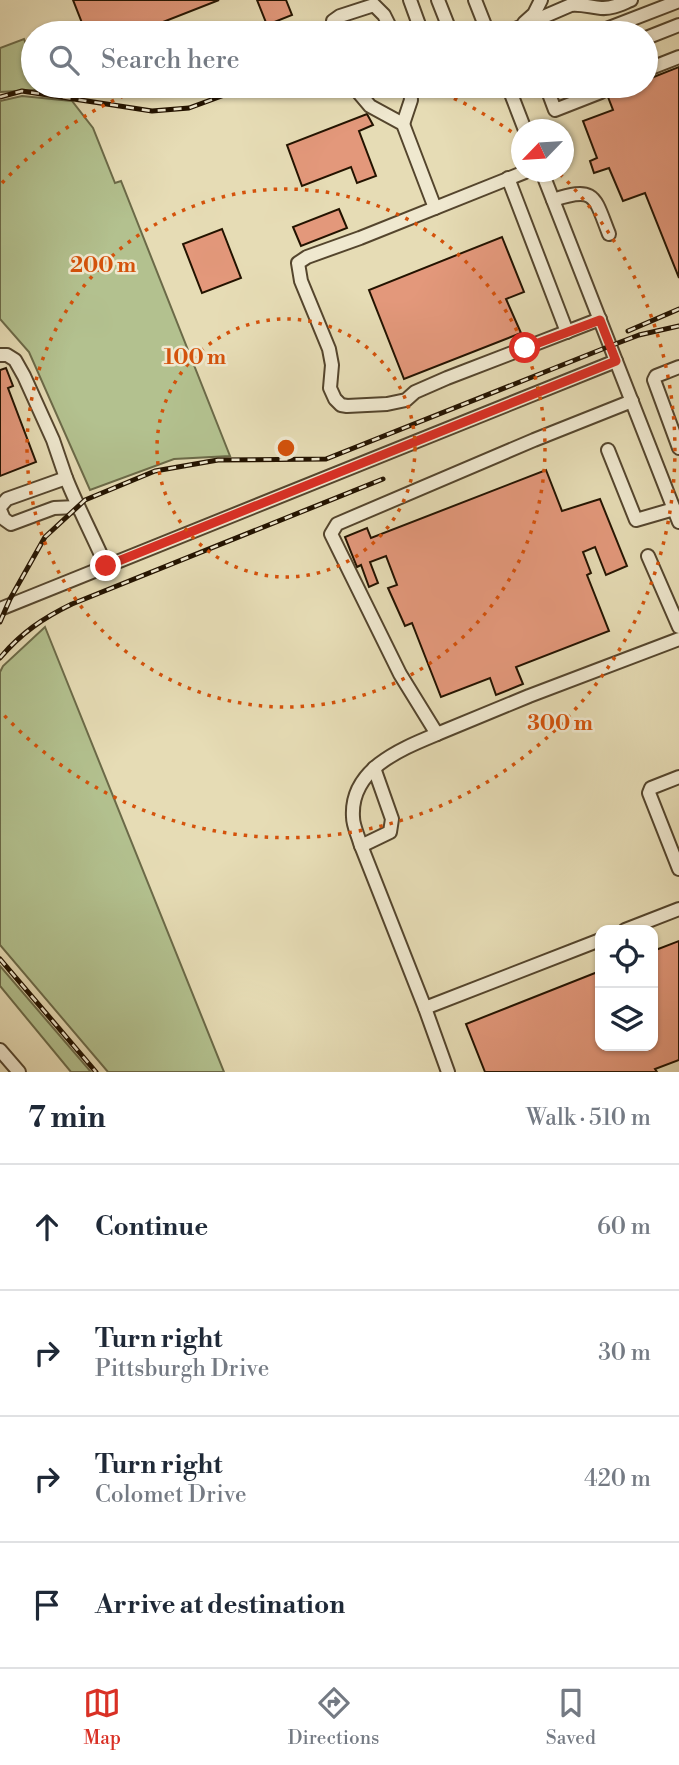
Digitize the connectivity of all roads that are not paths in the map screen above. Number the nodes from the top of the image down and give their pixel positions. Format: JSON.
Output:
{"nodes":[{"id":1,"x":410,"y":0,"type":"edge"},
{"id":2,"x":438,"y":0,"type":"edge"},
{"id":3,"x":475,"y":0,"type":"edge"},
{"id":4,"x":541,"y":0,"type":"edge"},
{"id":5,"x":631,"y":0,"type":"edge"},
{"id":6,"x":679,"y":1,"type":"edge"},
{"id":7,"x":333,"y":21,"type":"edge"},
{"id":8,"x":387,"y":21,"type":"edge"},
{"id":9,"x":418,"y":21,"type":"edge"},
{"id":10,"x":446,"y":21,"type":"edge"},
{"id":11,"x":483,"y":21,"type":"edge"},
{"id":12,"x":526,"y":21,"type":"edge"},
{"id":13,"x":535,"y":21,"type":"edge"},
{"id":14,"x":630,"y":21,"type":"edge"},
{"id":15,"x":679,"y":25,"type":"edge"},
{"id":16,"x":658,"y":33,"type":"edge"},
{"id":17,"x":679,"y":57,"type":"edge"},
{"id":18,"x":658,"y":65,"type":"edge"},
{"id":19,"x":364,"y":98,"type":"edge"},
{"id":20,"x":411,"y":98,"type":"edge"},
{"id":21,"x":513,"y":98,"type":"edge"},
{"id":22,"x":550,"y":98,"type":"edge"},
{"id":23,"x":586,"y":98,"type":"edge"},
{"id":24,"x":522,"y":119,"type":"edge"},
{"id":25,"x":403,"y":124,"type":"junction"},
{"id":26,"x":511,"y":177,"type":"edge"},
{"id":27,"x":508,"y":178,"type":"junction"},
{"id":28,"x":546,"y":182,"type":"edge"},
{"id":29,"x":553,"y":200,"type":"junction"},
{"id":30,"x":435,"y":208,"type":"junction"},
{"id":31,"x":609,"y":234,"type":"dead end"},
{"id":32,"x":600,"y":320,"type":"junction"},
{"id":33,"x":567,"y":332,"type":"junction"},
{"id":34,"x":0,"y":355,"type":"edge"},
{"id":35,"x":616,"y":361,"type":"junction"},
{"id":36,"x":679,"y":367,"type":"edge"},
{"id":37,"x":632,"y":401,"type":"junction"},
{"id":38,"x":679,"y":448,"type":"edge"},
{"id":39,"x":608,"y":450,"type":"dead end"},
{"id":40,"x":66,"y":478,"type":"junction"},
{"id":41,"x":674,"y":501,"type":"edge"},
{"id":42,"x":78,"y":507,"type":"junction"},
{"id":43,"x":0,"y":509,"type":"edge"},
{"id":44,"x":679,"y":522,"type":"edge"},
{"id":45,"x":648,"y":556,"type":"dead end"},
{"id":46,"x":106,"y":566,"type":"junction"},
{"id":47,"x":0,"y":609,"type":"edge"},
{"id":48,"x":679,"y":627,"type":"edge"},
{"id":49,"x":679,"y":639,"type":"edge"},
{"id":50,"x":437,"y":734,"type":"junction"},
{"id":51,"x":374,"y":768,"type":"junction"},
{"id":52,"x":679,"y":777,"type":"edge"},
{"id":53,"x":361,"y":846,"type":"junction"},
{"id":54,"x":679,"y":869,"type":"edge"},
{"id":55,"x":679,"y":909,"type":"edge"},
{"id":56,"x":638,"y":925,"type":"edge"},
{"id":57,"x":595,"y":942,"type":"edge"},
{"id":58,"x":425,"y":1007,"type":"junction"},
{"id":59,"x":0,"y":1050,"type":"edge"},
{"id":60,"x":19,"y":1072,"type":"edge"},
{"id":61,"x":448,"y":1072,"type":"edge"}],
"edges":[{"from":1,"to":9,"type":"street"},
{"from":2,"to":10,"type":"street"},
{"from":3,"to":11,"type":"street"},
{"from":4,"to":12,"type":"street"},
{"from":5,"to":13,"type":"street"},
{"from":6,"to":14,"type":"street"},
{"from":7,"to":8,"type":"street"},
{"from":15,"to":16,"type":"street"},
{"from":17,"to":18,"type":"street"},
{"from":19,"to":25,"type":"street"},
{"from":20,"to":25,"type":"street"},
{"from":21,"to":24,"type":"street"},
{"from":22,"to":23,"type":"street"},
{"from":25,"to":30,"type":"street"},
{"from":26,"to":27,"type":"street"},
{"from":27,"to":30,"type":"street"},
{"from":27,"to":33,"type":"street"},
{"from":28,"to":29,"type":"street"},
{"from":29,"to":31,"type":"street"},
{"from":29,"to":32,"type":"street"},
{"from":30,"to":33,"type":"street"},
{"from":32,"to":33,"type":"street"},
{"from":32,"to":35,"type":"street"},
{"from":34,"to":40,"type":"street"},
{"from":35,"to":37,"type":"street"},
{"from":35,"to":46,"type":"street"},
{"from":36,"to":38,"type":"street"},
{"from":37,"to":41,"type":"street"},
{"from":37,"to":50,"type":"street"},
{"from":39,"to":41,"type":"street"},
{"from":40,"to":42,"type":"street"},
{"from":40,"to":43,"type":"street"},
{"from":41,"to":44,"type":"street"},
{"from":42,"to":43,"type":"street"},
{"from":42,"to":46,"type":"street"},
{"from":45,"to":48,"type":"street"},
{"from":46,"to":47,"type":"street"},
{"from":49,"to":50,"type":"street"},
{"from":50,"to":51,"type":"street"},
{"from":51,"to":53,"type":"street"},
{"from":51,"to":53,"type":"street"},
{"from":52,"to":54,"type":"street"},
{"from":53,"to":58,"type":"street"},
{"from":55,"to":56,"type":"street"},
{"from":57,"to":58,"type":"street"},
{"from":58,"to":61,"type":"street"},
{"from":59,"to":60,"type":"street"}]}
